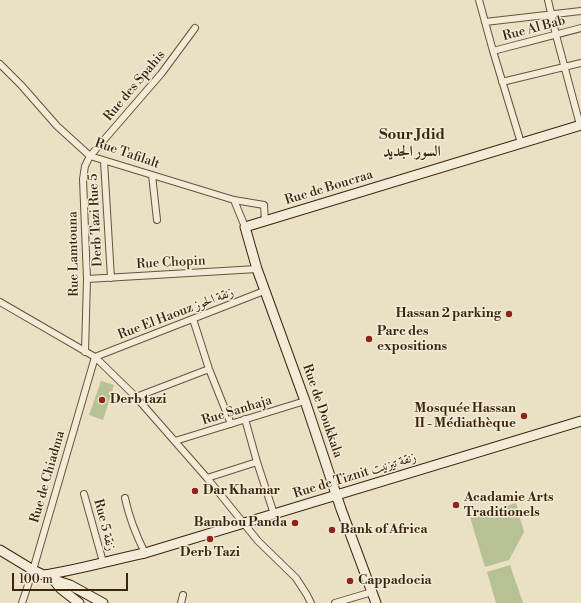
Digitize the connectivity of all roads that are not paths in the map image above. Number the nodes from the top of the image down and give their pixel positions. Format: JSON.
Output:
{"nodes":[{"id":1,"x":479,"y":0,"type":"edge"},
{"id":2,"x":548,"y":0,"type":"edge"},
{"id":3,"x":581,"y":11,"type":"edge"},
{"id":4,"x":551,"y":15,"type":"junction"},
{"id":5,"x":485,"y":22,"type":"junction"},
{"id":6,"x":195,"y":28,"type":"dead end"},
{"id":7,"x":581,"y":28,"type":"edge"},
{"id":8,"x":556,"y":35,"type":"junction"},
{"id":9,"x":493,"y":51,"type":"junction"},
{"id":10,"x":581,"y":63,"type":"edge"},
{"id":11,"x":0,"y":64,"type":"edge"},
{"id":12,"x":564,"y":66,"type":"junction"},
{"id":13,"x":502,"y":82,"type":"junction"},
{"id":14,"x":581,"y":125,"type":"edge"},
{"id":15,"x":520,"y":143,"type":"junction"},
{"id":16,"x":90,"y":156,"type":"junction"},
{"id":17,"x":104,"y":161,"type":"junction"},
{"id":18,"x":152,"y":174,"type":"junction"},
{"id":19,"x":234,"y":200,"type":"junction"},
{"id":20,"x":158,"y":220,"type":"dead end"},
{"id":21,"x":265,"y":221,"type":"junction"},
{"id":22,"x":245,"y":227,"type":"junction"},
{"id":23,"x":257,"y":269,"type":"junction"},
{"id":24,"x":111,"y":278,"type":"junction"},
{"id":25,"x":87,"y":279,"type":"junction"},
{"id":26,"x":264,"y":291,"type":"junction"},
{"id":27,"x":0,"y":302,"type":"edge"},
{"id":28,"x":193,"y":319,"type":"junction"},
{"id":29,"x":85,"y":352,"type":"junction"},
{"id":30,"x":95,"y":358,"type":"junction"},
{"id":31,"x":210,"y":369,"type":"junction"},
{"id":32,"x":136,"y":397,"type":"junction"},
{"id":33,"x":305,"y":401,"type":"junction"},
{"id":34,"x":244,"y":419,"type":"junction"},
{"id":35,"x":581,"y":421,"type":"edge"},
{"id":36,"x":231,"y":424,"type":"junction"},
{"id":37,"x":175,"y":441,"type":"junction"},
{"id":38,"x":257,"y":462,"type":"junction"},
{"id":39,"x":207,"y":478,"type":"junction"},
{"id":40,"x":84,"y":494,"type":"dead end"},
{"id":41,"x":336,"y":495,"type":"junction"},
{"id":42,"x":125,"y":498,"type":"dead end"},
{"id":43,"x":274,"y":514,"type":"junction"},
{"id":44,"x":243,"y":523,"type":"junction"},
{"id":45,"x":0,"y":550,"type":"edge"},
{"id":46,"x":145,"y":553,"type":"junction"},
{"id":47,"x":103,"y":562,"type":"junction"},
{"id":48,"x":33,"y":570,"type":"junction"},
{"id":49,"x":44,"y":575,"type":"junction"},
{"id":50,"x":54,"y":580,"type":"junction"},
{"id":51,"x":372,"y":592,"type":"junction"},
{"id":52,"x":183,"y":595,"type":"dead end"},
{"id":53,"x":22,"y":603,"type":"edge"},
{"id":54,"x":79,"y":603,"type":"edge"},
{"id":55,"x":103,"y":603,"type":"edge"},
{"id":56,"x":181,"y":603,"type":"edge"},
{"id":57,"x":311,"y":603,"type":"edge"},
{"id":58,"x":335,"y":603,"type":"edge"},
{"id":59,"x":376,"y":603,"type":"edge"}],
"edges":[{"from":1,"to":5,"type":"street"},
{"from":2,"to":4,"type":"street"},
{"from":3,"to":4,"type":"street"},
{"from":4,"to":5,"type":"street"},
{"from":4,"to":8,"type":"street"},
{"from":5,"to":9,"type":"street"},
{"from":6,"to":16,"type":"street","name":"Rue des Spahis"},
{"from":7,"to":8,"type":"street","name":"Rue Al Bab"},
{"from":8,"to":9,"type":"street","name":"Rue Al Bab"},
{"from":8,"to":12,"type":"street"},
{"from":9,"to":13,"type":"street"},
{"from":10,"to":12,"type":"street"},
{"from":11,"to":16,"type":"street","name":"Rue Tafilalt"},
{"from":12,"to":13,"type":"street"},
{"from":12,"to":14,"type":"street"},
{"from":13,"to":15,"type":"street"},
{"from":14,"to":15,"type":"street","name":"Rue de Boucraa"},
{"from":15,"to":21,"type":"street","name":"Rue de Boucraa"},
{"from":16,"to":17,"type":"street","name":"Rue Tafilalt"},
{"from":16,"to":25,"type":"street","name":"Rue Lamtouna"},
{"from":17,"to":18,"type":"street","name":"Rue Tafilalt"},
{"from":17,"to":24,"type":"street","name":"Derb Tazi Rue 5"},
{"from":18,"to":19,"type":"street","name":"Rue Tafilalt"},
{"from":18,"to":20,"type":"street"},
{"from":19,"to":21,"type":"street","name":"Rue Tafilalt"},
{"from":19,"to":22,"type":"street"},
{"from":21,"to":22,"type":"street","name":"Rue de Boucraa"},
{"from":22,"to":23,"type":"street","name":"Rue de Doukkala"},
{"from":23,"to":24,"type":"street","name":"Rue Chopin"},
{"from":23,"to":26,"type":"street","name":"Rue de Doukkala"},
{"from":24,"to":25,"type":"street","name":"Rue Chopin"},
{"from":25,"to":29,"type":"street","name":"Rue Lamtouna"},
{"from":26,"to":28,"type":"street","name":"Rue El Haouz زنقة الحوز"},
{"from":26,"to":33,"type":"street","name":"Rue de Doukkala"},
{"from":27,"to":29,"type":"street"},
{"from":28,"to":30,"type":"street","name":"Rue El Haouz زنقة الحوز"},
{"from":28,"to":31,"type":"street"},
{"from":29,"to":30,"type":"street"},
{"from":30,"to":32,"type":"street"},
{"from":30,"to":48,"type":"street","name":"Rue de Chiadma"},
{"from":31,"to":32,"type":"street"},
{"from":31,"to":36,"type":"street"},
{"from":32,"to":37,"type":"street"},
{"from":33,"to":34,"type":"street","name":"Rue Sanhaja"},
{"from":33,"to":41,"type":"street","name":"Rue de Doukkala"},
{"from":34,"to":36,"type":"street","name":"Rue Sanhaja"},
{"from":34,"to":38,"type":"street"},
{"from":35,"to":41,"type":"street","name":"Rue de Tiznit زنقة تيزنيت"},
{"from":36,"to":37,"type":"street","name":"Rue Sanhaja"},
{"from":37,"to":39,"type":"street"},
{"from":38,"to":39,"type":"street"},
{"from":38,"to":43,"type":"street"},
{"from":39,"to":44,"type":"street"},
{"from":40,"to":47,"type":"street","name":"Rue 5 زنقة"},
{"from":41,"to":43,"type":"street","name":"Rue de Tiznit زنقة تيزنيت"},
{"from":41,"to":51,"type":"street","name":"Rue de Doukkala"},
{"from":42,"to":46,"type":"street","name":"Rue 5 زنقة"},
{"from":43,"to":44,"type":"street","name":"Rue de Tiznit زنقة تيزنيت"},
{"from":44,"to":46,"type":"street","name":"Rue de Tiznit زنقة تيزنيت"},
{"from":44,"to":57,"type":"street"},
{"from":45,"to":48,"type":"street"},
{"from":46,"to":47,"type":"street","name":"Rue de Tiznit زنقة تيزنيت"},
{"from":47,"to":49,"type":"street","name":"Rue de Tiznit زنقة تيزنيت"},
{"from":48,"to":49,"type":"street"},
{"from":48,"to":53,"type":"street","name":"Rue de Chiadma"},
{"from":49,"to":50,"type":"street"},
{"from":50,"to":54,"type":"street"},
{"from":50,"to":55,"type":"street"},
{"from":51,"to":58,"type":"street"},
{"from":51,"to":59,"type":"street","name":"Rue de Doukkala"},
{"from":52,"to":56,"type":"street"}]}
